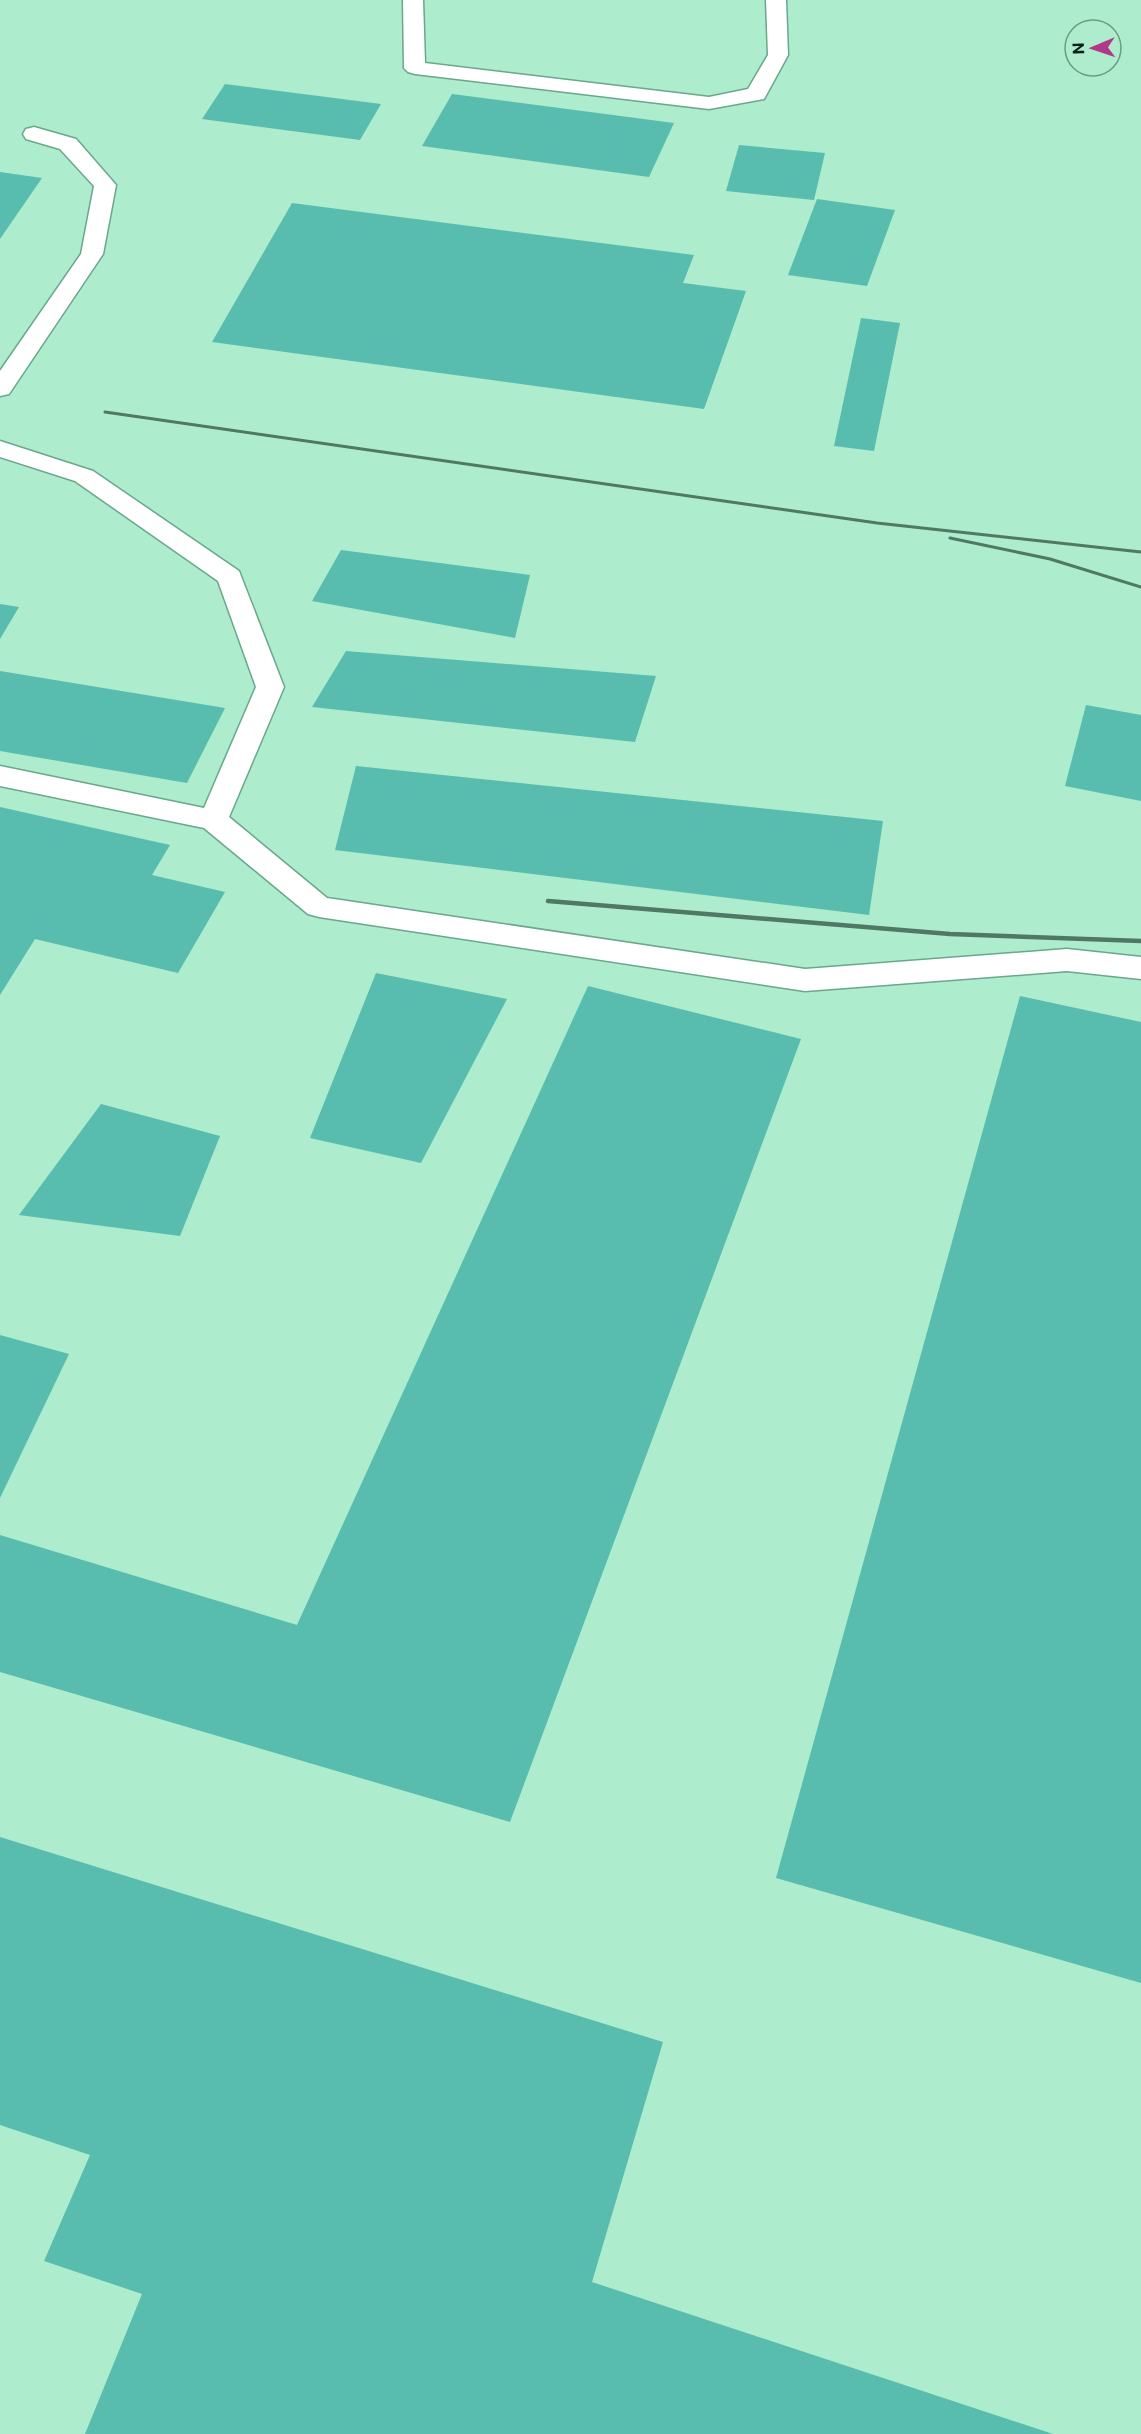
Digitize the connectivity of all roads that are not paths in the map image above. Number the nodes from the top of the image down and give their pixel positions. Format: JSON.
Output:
{"nodes":[{"id":1,"x":414,"y":0,"type":"edge"},
{"id":2,"x":776,"y":0,"type":"edge"},
{"id":3,"x":34,"y":134,"type":"dead end"},
{"id":4,"x":0,"y":389,"type":"edge"},
{"id":5,"x":0,"y":448,"type":"edge"},
{"id":6,"x":0,"y":776,"type":"edge"},
{"id":7,"x":213,"y":820,"type":"junction"},
{"id":8,"x":1141,"y":968,"type":"edge"}],
"edges":[{"from":1,"to":2,"type":"lane"},
{"from":3,"to":4,"type":"lane"},
{"from":5,"to":7,"type":"lane"},
{"from":6,"to":7,"type":"lane"},
{"from":7,"to":8,"type":"lane"}]}
